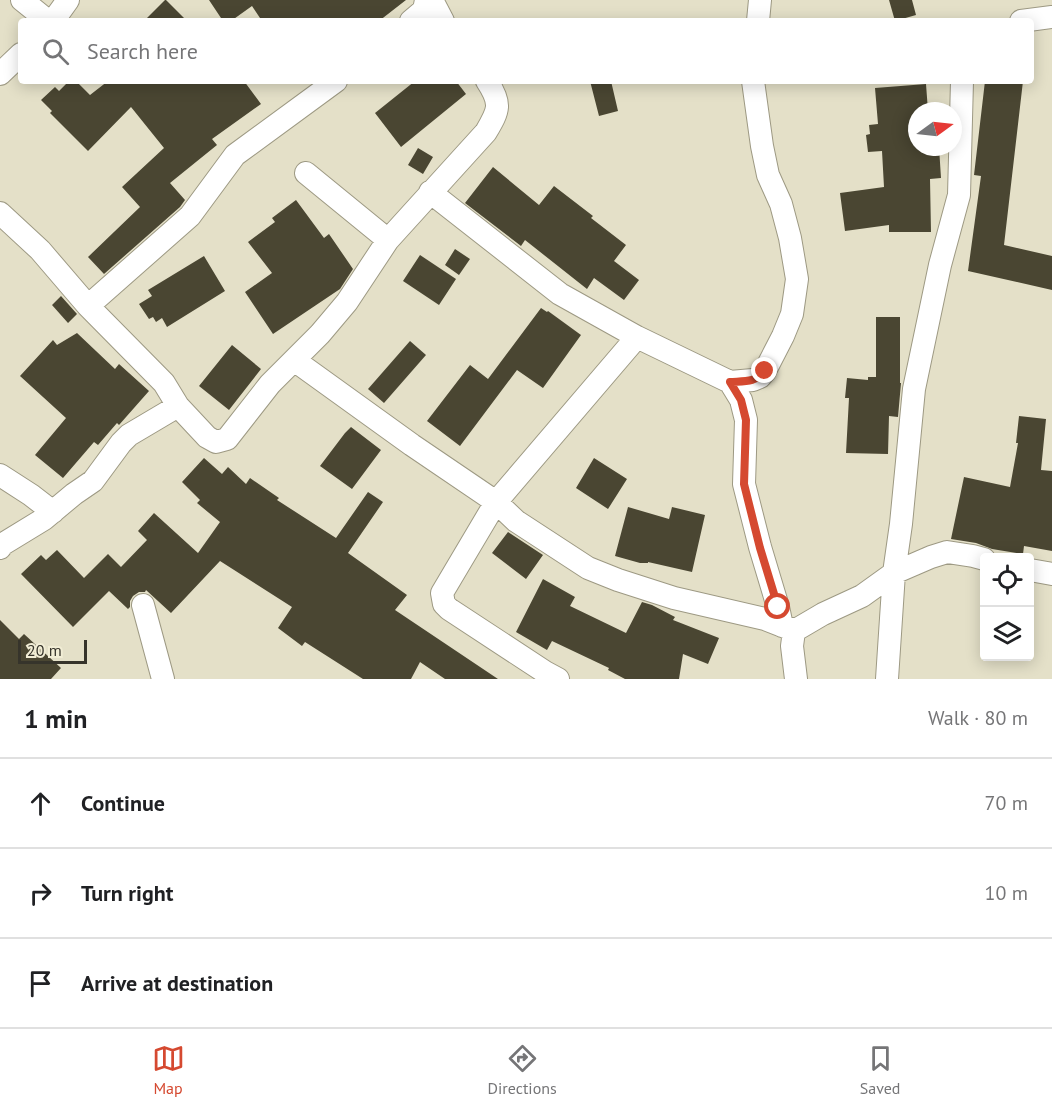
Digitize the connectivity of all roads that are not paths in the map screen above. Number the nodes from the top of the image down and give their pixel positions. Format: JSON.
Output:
{"nodes":[{"id":1,"x":22,"y":0,"type":"edge"},
{"id":2,"x":68,"y":0,"type":"edge"},
{"id":3,"x":426,"y":0,"type":"edge"},
{"id":4,"x":432,"y":0,"type":"edge"},
{"id":5,"x":760,"y":0,"type":"edge"},
{"id":6,"x":1052,"y":17,"type":"edge"},
{"id":7,"x":44,"y":18,"type":"edge"},
{"id":8,"x":55,"y":18,"type":"edge"},
{"id":9,"x":415,"y":18,"type":"edge"},
{"id":10,"x":441,"y":18,"type":"edge"},
{"id":11,"x":758,"y":18,"type":"edge"},
{"id":12,"x":1034,"y":19,"type":"edge"},
{"id":13,"x":18,"y":57,"type":"edge"},
{"id":14,"x":0,"y":74,"type":"edge"},
{"id":15,"x":332,"y":84,"type":"edge"},
{"id":16,"x":489,"y":84,"type":"edge"},
{"id":17,"x":753,"y":84,"type":"edge"},
{"id":18,"x":962,"y":84,"type":"edge"},
{"id":19,"x":306,"y":173,"type":"dead end"},
{"id":20,"x":430,"y":192,"type":"junction"},
{"id":21,"x":0,"y":213,"type":"edge"},
{"id":22,"x":388,"y":240,"type":"junction"},
{"id":23,"x":88,"y":306,"type":"junction"},
{"id":24,"x":637,"y":337,"type":"junction"},
{"id":25,"x":294,"y":360,"type":"junction"},
{"id":26,"x":730,"y":382,"type":"junction"},
{"id":27,"x":178,"y":406,"type":"junction"},
{"id":28,"x":0,"y":475,"type":"edge"},
{"id":29,"x":496,"y":502,"type":"junction"},
{"id":30,"x":53,"y":512,"type":"junction"},
{"id":31,"x":0,"y":548,"type":"edge"},
{"id":32,"x":980,"y":558,"type":"edge"},
{"id":33,"x":1034,"y":571,"type":"edge"},
{"id":34,"x":894,"y":573,"type":"junction"},
{"id":35,"x":1052,"y":574,"type":"edge"},
{"id":36,"x":143,"y":605,"type":"dead end"},
{"id":37,"x":788,"y":629,"type":"junction"},
{"id":38,"x":164,"y":679,"type":"edge"},
{"id":39,"x":558,"y":679,"type":"edge"},
{"id":40,"x":796,"y":679,"type":"edge"},
{"id":41,"x":886,"y":679,"type":"edge"}],
"edges":[{"from":1,"to":7,"type":"street"},
{"from":2,"to":8,"type":"street"},
{"from":3,"to":9,"type":"street"},
{"from":4,"to":10,"type":"street"},
{"from":5,"to":11,"type":"street"},
{"from":6,"to":12,"type":"street"},
{"from":13,"to":14,"type":"street"},
{"from":15,"to":23,"type":"street"},
{"from":16,"to":20,"type":"street"},
{"from":17,"to":26,"type":"street"},
{"from":18,"to":34,"type":"street"},
{"from":19,"to":22,"type":"street"},
{"from":20,"to":22,"type":"street"},
{"from":20,"to":24,"type":"street"},
{"from":21,"to":23,"type":"street"},
{"from":22,"to":25,"type":"street"},
{"from":23,"to":27,"type":"street"},
{"from":24,"to":26,"type":"street"},
{"from":24,"to":29,"type":"street"},
{"from":25,"to":27,"type":"street"},
{"from":25,"to":29,"type":"street"},
{"from":26,"to":37,"type":"street"},
{"from":27,"to":30,"type":"street"},
{"from":28,"to":30,"type":"street"},
{"from":29,"to":37,"type":"street"},
{"from":29,"to":39,"type":"street"},
{"from":30,"to":31,"type":"street"},
{"from":32,"to":34,"type":"street"},
{"from":33,"to":35,"type":"street"},
{"from":34,"to":37,"type":"street"},
{"from":34,"to":41,"type":"street"},
{"from":36,"to":38,"type":"street"},
{"from":37,"to":40,"type":"street"}]}
